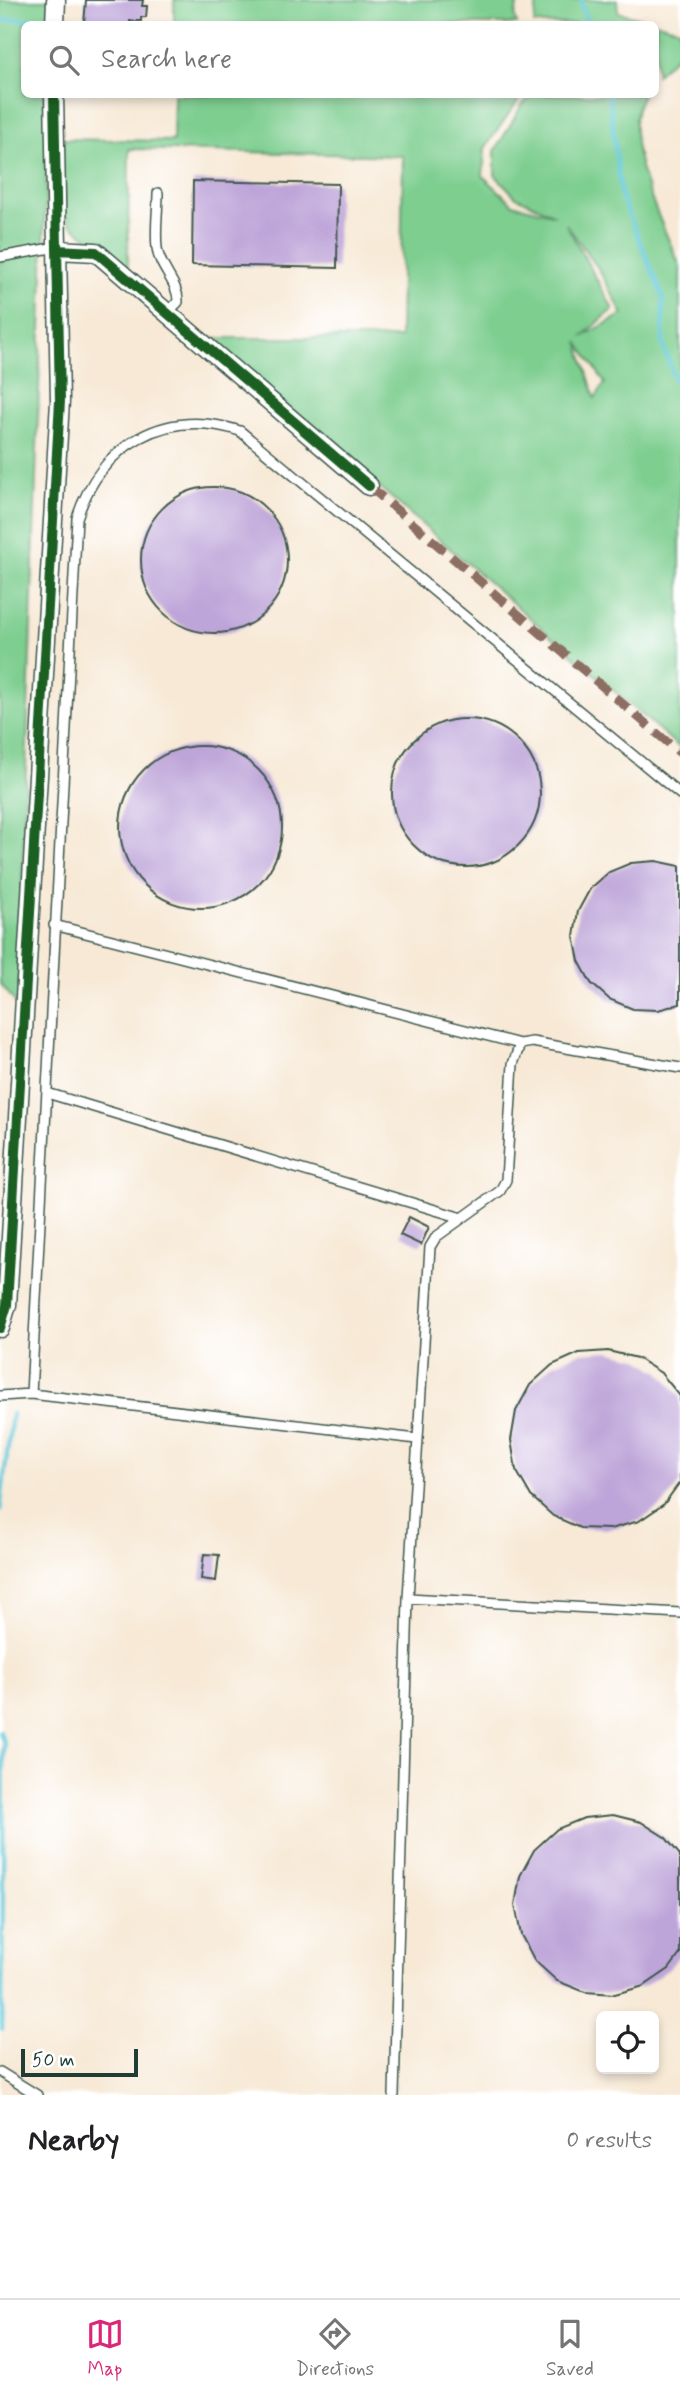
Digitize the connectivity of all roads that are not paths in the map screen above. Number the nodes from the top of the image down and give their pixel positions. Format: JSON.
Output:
{"nodes":[{"id":1,"x":56,"y":0,"type":"edge"},
{"id":2,"x":55,"y":21,"type":"edge"},
{"id":3,"x":54,"y":98,"type":"edge"},
{"id":4,"x":159,"y":192,"type":"dead end"},
{"id":5,"x":57,"y":249,"type":"junction"},
{"id":6,"x":0,"y":257,"type":"edge"},
{"id":7,"x":167,"y":313,"type":"junction"},
{"id":8,"x":369,"y":486,"type":"dead end"},
{"id":9,"x":680,"y":794,"type":"edge"},
{"id":10,"x":54,"y":925,"type":"junction"},
{"id":11,"x":520,"y":1044,"type":"junction"},
{"id":12,"x":680,"y":1068,"type":"edge"},
{"id":13,"x":47,"y":1093,"type":"junction"},
{"id":14,"x":462,"y":1217,"type":"junction"},
{"id":15,"x":0,"y":1328,"type":"edge"},
{"id":16,"x":32,"y":1394,"type":"junction"},
{"id":17,"x":0,"y":1396,"type":"edge"},
{"id":18,"x":417,"y":1439,"type":"junction"},
{"id":19,"x":408,"y":1598,"type":"junction"},
{"id":20,"x":680,"y":1613,"type":"edge"},
{"id":21,"x":0,"y":2072,"type":"edge"},
{"id":22,"x":37,"y":2095,"type":"edge"},
{"id":23,"x":394,"y":2095,"type":"edge"}],
"edges":[{"from":1,"to":2,"type":"street"},
{"from":3,"to":5,"type":"street"},
{"from":4,"to":7,"type":"lane"},
{"from":5,"to":6,"type":"lane"},
{"from":5,"to":7,"type":"street"},
{"from":5,"to":15,"type":"street"},
{"from":7,"to":8,"type":"street"},
{"from":9,"to":10,"type":"lane"},
{"from":10,"to":11,"type":"lane"},
{"from":10,"to":13,"type":"lane"},
{"from":11,"to":12,"type":"lane"},
{"from":11,"to":14,"type":"lane"},
{"from":13,"to":14,"type":"lane"},
{"from":13,"to":16,"type":"lane"},
{"from":14,"to":18,"type":"lane"},
{"from":16,"to":17,"type":"lane"},
{"from":16,"to":18,"type":"lane"},
{"from":18,"to":19,"type":"lane"},
{"from":19,"to":20,"type":"lane"},
{"from":19,"to":23,"type":"lane"},
{"from":21,"to":22,"type":"lane"}]}
